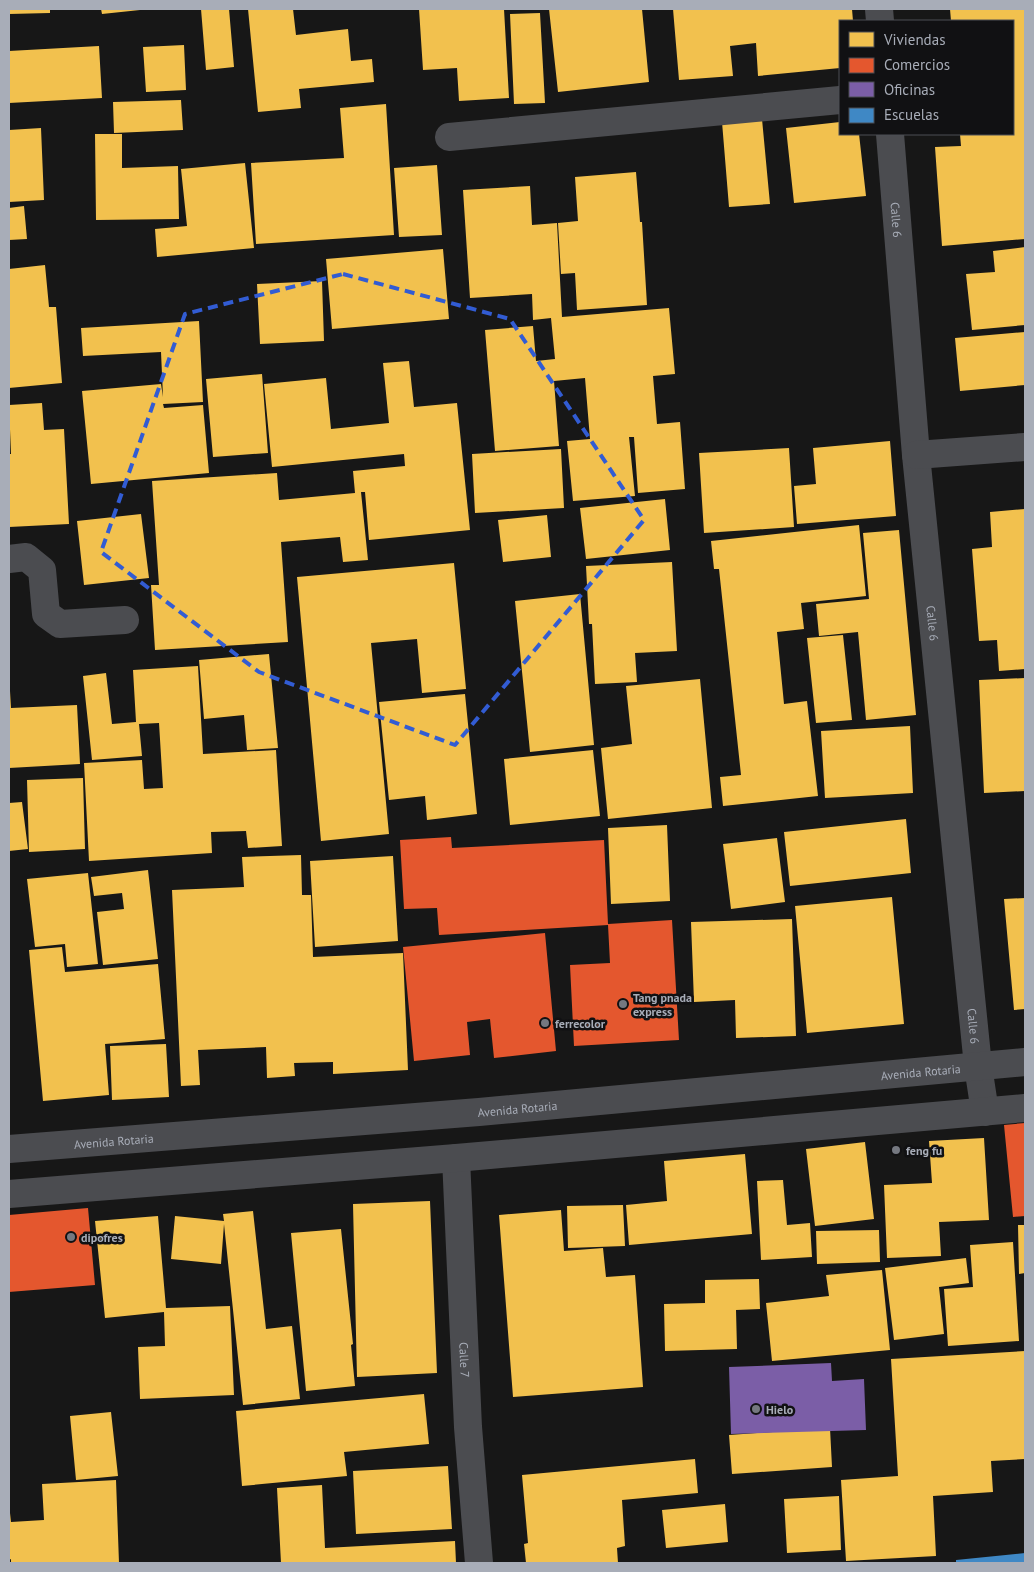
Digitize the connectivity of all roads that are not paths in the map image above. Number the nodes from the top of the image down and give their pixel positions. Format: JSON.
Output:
{"nodes":[{"id":1,"x":839,"y":100,"type":"edge"},
{"id":2,"x":890,"y":135,"type":"edge"},
{"id":3,"x":449,"y":137,"type":"dead end"},
{"id":4,"x":1025,"y":447,"type":"edge"},
{"id":5,"x":916,"y":455,"type":"junction"},
{"id":6,"x":9,"y":558,"type":"edge"},
{"id":7,"x":125,"y":620,"type":"dead end"},
{"id":8,"x":1025,"y":1062,"type":"edge"},
{"id":9,"x":978,"y":1066,"type":"junction"},
{"id":10,"x":1025,"y":1108,"type":"edge"},
{"id":11,"x":984,"y":1112,"type":"junction"},
{"id":12,"x":9,"y":1149,"type":"edge"},
{"id":13,"x":456,"y":1158,"type":"junction"},
{"id":14,"x":9,"y":1194,"type":"edge"},
{"id":15,"x":479,"y":1563,"type":"edge"}],
"edges":[{"from":1,"to":3,"type":"street"},
{"from":2,"to":5,"type":"street","name":"Calle 6"},
{"from":4,"to":5,"type":"street"},
{"from":5,"to":9,"type":"street","name":"Calle 6"},
{"from":6,"to":7,"type":"street"},
{"from":8,"to":9,"type":"street","name":"Avenida Rotaria"},
{"from":9,"to":11,"type":"street","name":"Calle 6"},
{"from":9,"to":12,"type":"street","name":"Avenida Rotaria"},
{"from":10,"to":11,"type":"street"},
{"from":11,"to":13,"type":"street"},
{"from":13,"to":14,"type":"street"},
{"from":13,"to":15,"type":"street","name":"Calle 7"}]}
